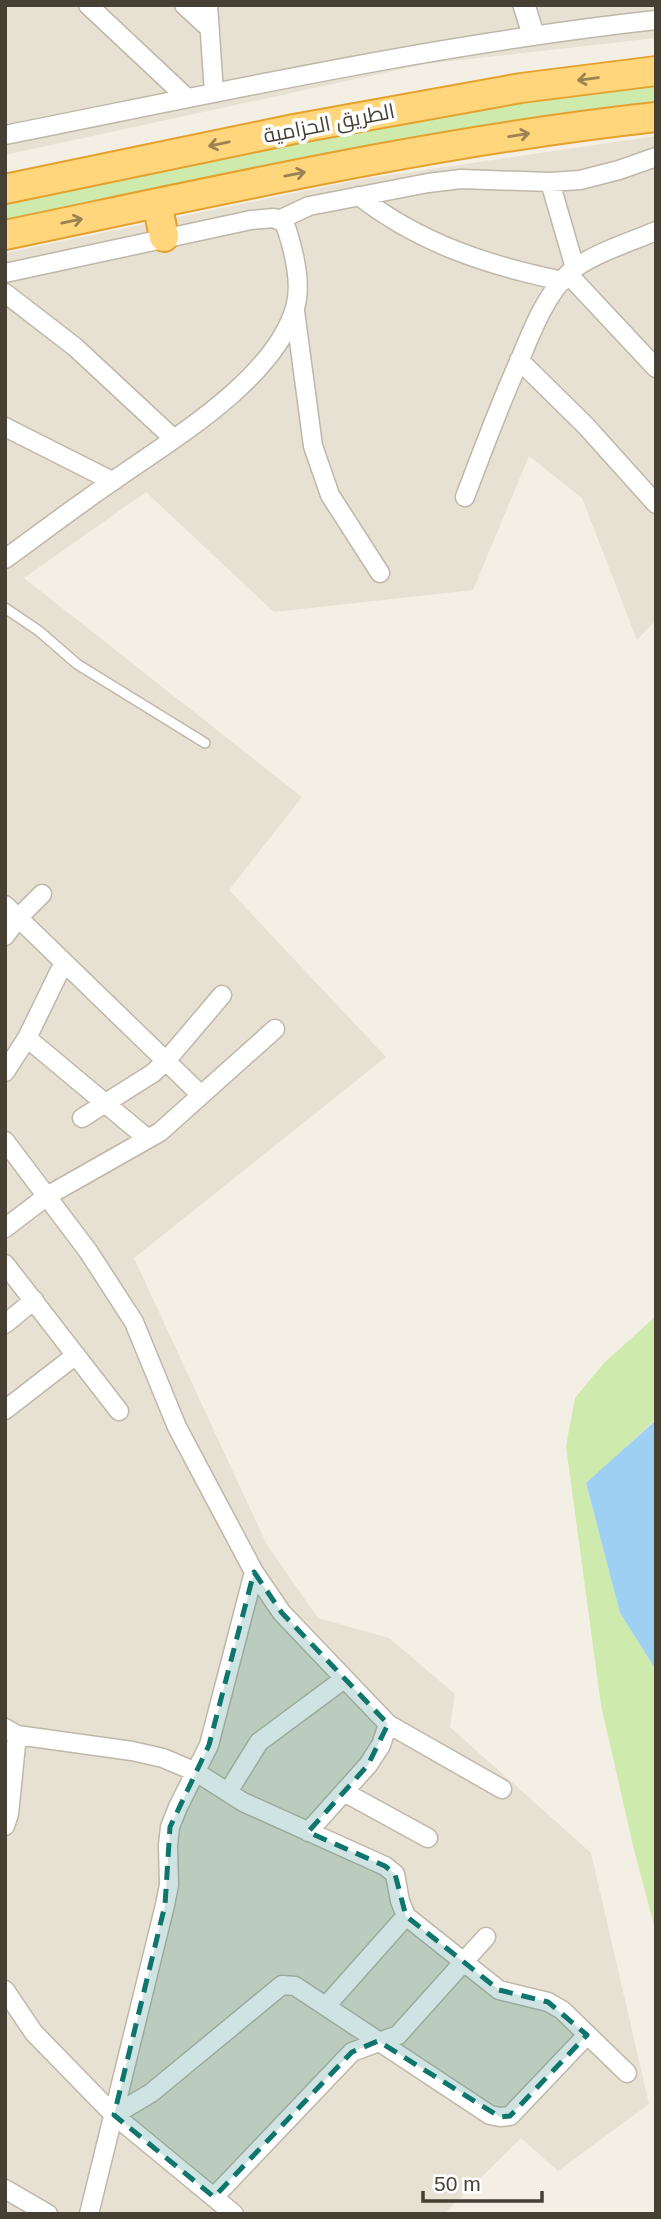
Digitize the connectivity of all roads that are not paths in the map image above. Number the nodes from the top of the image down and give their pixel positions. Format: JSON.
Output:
{"nodes":[{"id":1,"x":88,"y":5,"type":"edge"},
{"id":2,"x":184,"y":5,"type":"edge"},
{"id":3,"x":208,"y":5,"type":"edge"},
{"id":4,"x":524,"y":5,"type":"edge"},
{"id":5,"x":656,"y":20,"type":"edge"},
{"id":6,"x":210,"y":29,"type":"junction"},
{"id":7,"x":533,"y":34,"type":"junction"},
{"id":8,"x":656,"y":71,"type":"edge"},
{"id":9,"x":214,"y":93,"type":"junction"},
{"id":10,"x":187,"y":98,"type":"junction"},
{"id":11,"x":656,"y":117,"type":"edge"},
{"id":12,"x":5,"y":135,"type":"edge"},
{"id":13,"x":656,"y":157,"type":"edge"},
{"id":14,"x":550,"y":182,"type":"junction"},
{"id":15,"x":5,"y":189,"type":"edge"},
{"id":16,"x":359,"y":195,"type":"junction"},
{"id":17,"x":157,"y":203,"type":"junction"},
{"id":18,"x":279,"y":220,"type":"junction"},
{"id":19,"x":656,"y":231,"type":"edge"},
{"id":20,"x":5,"y":235,"type":"edge"},
{"id":21,"x":164,"y":237,"type":"junction"},
{"id":22,"x":5,"y":273,"type":"edge"},
{"id":23,"x":569,"y":274,"type":"junction"},
{"id":24,"x":5,"y":292,"type":"edge"},
{"id":25,"x":295,"y":308,"type":"junction"},
{"id":26,"x":519,"y":360,"type":"junction"},
{"id":27,"x":656,"y":368,"type":"edge"},
{"id":28,"x":5,"y":427,"type":"edge"},
{"id":29,"x":174,"y":439,"type":"junction"},
{"id":30,"x":112,"y":481,"type":"junction"},
{"id":31,"x":465,"y":497,"type":"dead end"},
{"id":32,"x":656,"y":504,"type":"edge"},
{"id":33,"x":5,"y":559,"type":"edge"},
{"id":34,"x":380,"y":573,"type":"dead end"},
{"id":35,"x":5,"y":608,"type":"edge"},
{"id":36,"x":205,"y":743,"type":"dead end"},
{"id":37,"x":42,"y":894,"type":"dead end"},
{"id":38,"x":5,"y":905,"type":"edge"},
{"id":39,"x":19,"y":917,"type":"junction"},
{"id":40,"x":5,"y":936,"type":"edge"},
{"id":41,"x":64,"y":962,"type":"junction"},
{"id":42,"x":222,"y":995,"type":"dead end"},
{"id":43,"x":275,"y":1029,"type":"dead end"},
{"id":44,"x":27,"y":1038,"type":"junction"},
{"id":45,"x":166,"y":1061,"type":"junction"},
{"id":46,"x":5,"y":1072,"type":"edge"},
{"id":47,"x":201,"y":1095,"type":"junction"},
{"id":48,"x":106,"y":1103,"type":"junction"},
{"id":49,"x":82,"y":1118,"type":"dead end"},
{"id":50,"x":148,"y":1139,"type":"junction"},
{"id":51,"x":6,"y":1142,"type":"edge"},
{"id":52,"x":47,"y":1196,"type":"junction"},
{"id":53,"x":5,"y":1228,"type":"edge"},
{"id":54,"x":5,"y":1264,"type":"edge"},
{"id":55,"x":34,"y":1300,"type":"junction"},
{"id":56,"x":5,"y":1324,"type":"edge"},
{"id":57,"x":76,"y":1355,"type":"junction"},
{"id":58,"x":5,"y":1410,"type":"edge"},
{"id":59,"x":119,"y":1410,"type":"dead end"},
{"id":60,"x":254,"y":1572,"type":"junction"},
{"id":61,"x":344,"y":1679,"type":"junction"},
{"id":62,"x":388,"y":1724,"type":"junction"},
{"id":63,"x":11,"y":1732,"type":"edge"},
{"id":64,"x":196,"y":1772,"type":"junction"},
{"id":65,"x":502,"y":1789,"type":"dead end"},
{"id":66,"x":228,"y":1792,"type":"junction"},
{"id":67,"x":344,"y":1792,"type":"junction"},
{"id":68,"x":5,"y":1826,"type":"edge"},
{"id":69,"x":309,"y":1832,"type":"junction"},
{"id":70,"x":428,"y":1838,"type":"dead end"},
{"id":71,"x":406,"y":1916,"type":"junction"},
{"id":72,"x":486,"y":1937,"type":"dead end"},
{"id":73,"x":463,"y":1963,"type":"junction"},
{"id":74,"x":8,"y":2001,"type":"edge"},
{"id":75,"x":326,"y":2006,"type":"junction"},
{"id":76,"x":587,"y":2035,"type":"junction"},
{"id":77,"x":378,"y":2041,"type":"junction"},
{"id":78,"x":627,"y":2073,"type":"dead end"},
{"id":79,"x":114,"y":2115,"type":"junction"},
{"id":80,"x":5,"y":2189,"type":"edge"},
{"id":81,"x":214,"y":2197,"type":"junction"},
{"id":82,"x":48,"y":2214,"type":"edge"},
{"id":83,"x":89,"y":2214,"type":"edge"},
{"id":84,"x":234,"y":2214,"type":"edge"}],
"edges":[{"from":1,"to":10,"type":"street"},
{"from":2,"to":6,"type":"street"},
{"from":3,"to":6,"type":"street"},
{"from":4,"to":7,"type":"street"},
{"from":5,"to":7,"type":"street"},
{"from":6,"to":9,"type":"street"},
{"from":7,"to":9,"type":"street"},
{"from":8,"to":15,"type":"highway","name":"الطريق الحزامية","one_way":true},
{"from":9,"to":10,"type":"street"},
{"from":10,"to":12,"type":"street"},
{"from":17,"to":11,"type":"highway","name":"الطريق الحزامية","one_way":true},
{"from":13,"to":14,"type":"street"},
{"from":14,"to":16,"type":"street"},
{"from":14,"to":23,"type":"street"},
{"from":16,"to":18,"type":"street"},
{"from":16,"to":23,"type":"street"},
{"from":20,"to":17,"type":"highway","name":"الطريق الحزامية","one_way":true},
{"from":17,"to":21,"type":"highway"},
{"from":18,"to":21,"type":"street"},
{"from":18,"to":25,"type":"street"},
{"from":19,"to":23,"type":"street"},
{"from":21,"to":22,"type":"street"},
{"from":23,"to":26,"type":"street"},
{"from":23,"to":27,"type":"street"},
{"from":24,"to":29,"type":"street"},
{"from":25,"to":29,"type":"street"},
{"from":25,"to":34,"type":"street"},
{"from":26,"to":31,"type":"street"},
{"from":26,"to":32,"type":"street"},
{"from":28,"to":30,"type":"street"},
{"from":29,"to":30,"type":"street"},
{"from":30,"to":33,"type":"street"},
{"from":35,"to":36,"type":"lane"},
{"from":37,"to":39,"type":"street"},
{"from":38,"to":39,"type":"street"},
{"from":39,"to":40,"type":"street"},
{"from":39,"to":41,"type":"street"},
{"from":41,"to":44,"type":"street"},
{"from":41,"to":45,"type":"street"},
{"from":42,"to":45,"type":"street"},
{"from":43,"to":47,"type":"street"},
{"from":44,"to":46,"type":"street"},
{"from":44,"to":48,"type":"street"},
{"from":45,"to":47,"type":"street"},
{"from":45,"to":48,"type":"street"},
{"from":47,"to":50,"type":"street"},
{"from":48,"to":49,"type":"street"},
{"from":48,"to":50,"type":"street"},
{"from":50,"to":52,"type":"street"},
{"from":51,"to":52,"type":"street"},
{"from":52,"to":53,"type":"street"},
{"from":52,"to":60,"type":"street"},
{"from":54,"to":55,"type":"street"},
{"from":55,"to":56,"type":"street"},
{"from":55,"to":57,"type":"street"},
{"from":57,"to":58,"type":"street"},
{"from":57,"to":59,"type":"street"},
{"from":60,"to":61,"type":"street"},
{"from":60,"to":64,"type":"street"},
{"from":61,"to":62,"type":"street"},
{"from":61,"to":66,"type":"street"},
{"from":62,"to":65,"type":"street"},
{"from":62,"to":67,"type":"street"},
{"from":63,"to":64,"type":"street"},
{"from":63,"to":68,"type":"street"},
{"from":64,"to":66,"type":"street"},
{"from":64,"to":79,"type":"street"},
{"from":66,"to":69,"type":"street"},
{"from":67,"to":69,"type":"street"},
{"from":67,"to":70,"type":"street"},
{"from":69,"to":71,"type":"street"},
{"from":71,"to":73,"type":"street"},
{"from":71,"to":75,"type":"street"},
{"from":72,"to":73,"type":"street"},
{"from":73,"to":76,"type":"street"},
{"from":73,"to":77,"type":"street"},
{"from":74,"to":79,"type":"street"},
{"from":75,"to":77,"type":"street"},
{"from":75,"to":79,"type":"street"},
{"from":76,"to":77,"type":"street"},
{"from":76,"to":78,"type":"street"},
{"from":77,"to":81,"type":"street"},
{"from":79,"to":81,"type":"street"},
{"from":79,"to":83,"type":"street"},
{"from":80,"to":82,"type":"street"},
{"from":81,"to":84,"type":"street"}]}
